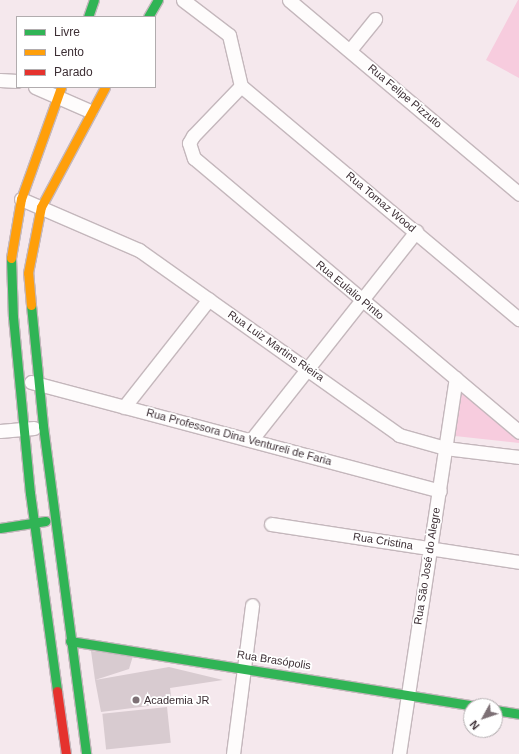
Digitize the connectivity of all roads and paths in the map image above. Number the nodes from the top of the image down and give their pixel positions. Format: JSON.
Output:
{"nodes":[{"id":1,"x":94,"y":0,"type":"edge"},
{"id":2,"x":158,"y":0,"type":"edge"},
{"id":3,"x":183,"y":0,"type":"edge"},
{"id":4,"x":289,"y":0,"type":"edge"},
{"id":5,"x":88,"y":16,"type":"edge"},
{"id":6,"x":149,"y":16,"type":"edge"},
{"id":7,"x":375,"y":19,"type":"dead end"},
{"id":8,"x":350,"y":50,"type":"junction"},
{"id":9,"x":0,"y":80,"type":"edge"},
{"id":10,"x":16,"y":81,"type":"edge"},
{"id":11,"x":242,"y":86,"type":"junction"},
{"id":12,"x":41,"y":88,"type":"edge"},
{"id":13,"x":104,"y":88,"type":"edge"},
{"id":14,"x":60,"y":91,"type":"edge"},
{"id":15,"x":90,"y":111,"type":"junction"},
{"id":16,"x":519,"y":194,"type":"edge"},
{"id":17,"x":21,"y":199,"type":"junction"},
{"id":18,"x":41,"y":207,"type":"junction"},
{"id":19,"x":416,"y":231,"type":"junction"},
{"id":20,"x":209,"y":299,"type":"junction"},
{"id":21,"x":361,"y":299,"type":"junction"},
{"id":22,"x":31,"y":316,"type":"junction"},
{"id":23,"x":13,"y":317,"type":"junction"},
{"id":24,"x":519,"y":319,"type":"edge"},
{"id":25,"x":309,"y":368,"type":"junction"},
{"id":26,"x":456,"y":378,"type":"junction"},
{"id":27,"x":22,"y":382,"type":"junction"},
{"id":28,"x":39,"y":382,"type":"junction"},
{"id":29,"x":124,"y":407,"type":"junction"},
{"id":30,"x":44,"y":426,"type":"junction"},
{"id":31,"x":24,"y":429,"type":"junction"},
{"id":32,"x":0,"y":431,"type":"edge"},
{"id":33,"x":519,"y":432,"type":"edge"},
{"id":34,"x":252,"y":439,"type":"junction"},
{"id":35,"x":445,"y":448,"type":"junction"},
{"id":36,"x":519,"y":457,"type":"edge"},
{"id":37,"x":440,"y":491,"type":"junction"},
{"id":38,"x":55,"y":519,"type":"junction"},
{"id":39,"x":33,"y":522,"type":"junction"},
{"id":40,"x":271,"y":524,"type":"dead end"},
{"id":41,"x":0,"y":528,"type":"edge"},
{"id":42,"x":429,"y":548,"type":"junction"},
{"id":43,"x":519,"y":562,"type":"edge"},
{"id":44,"x":252,"y":605,"type":"dead end"},
{"id":45,"x":70,"y":641,"type":"junction"},
{"id":46,"x":245,"y":668,"type":"junction"},
{"id":47,"x":408,"y":695,"type":"junction"},
{"id":48,"x":463,"y":704,"type":"edge"},
{"id":49,"x":503,"y":711,"type":"edge"},
{"id":50,"x":519,"y":714,"type":"edge"},
{"id":51,"x":66,"y":754,"type":"edge"},
{"id":52,"x":86,"y":754,"type":"edge"},
{"id":53,"x":233,"y":754,"type":"edge"},
{"id":54,"x":399,"y":754,"type":"edge"}],
"edges":[{"from":1,"to":5,"type":"main road"},
{"from":2,"to":6,"type":"main road"},
{"from":3,"to":11,"type":"street"},
{"from":4,"to":8,"type":"street","name":"Rua Felipe Pizzuto"},
{"from":7,"to":8,"type":"street"},
{"from":8,"to":16,"type":"street","name":"Rua Felipe Pizzuto"},
{"from":9,"to":10,"type":"street"},
{"from":11,"to":19,"type":"street","name":"Rua Tomaz Wood"},
{"from":11,"to":21,"type":"street","name":"Rua Eulalio Pinto"},
{"from":12,"to":14,"type":"street"},
{"from":13,"to":15,"type":"main road"},
{"from":14,"to":15,"type":"street"},
{"from":14,"to":17,"type":"main road"},
{"from":15,"to":18,"type":"main road"},
{"from":17,"to":18,"type":"street","name":"Rua Luiz Martins Rieira"},
{"from":17,"to":23,"type":"main road"},
{"from":18,"to":20,"type":"street","name":"Rua Luiz Martins Rieira"},
{"from":18,"to":22,"type":"main road"},
{"from":19,"to":21,"type":"street"},
{"from":19,"to":24,"type":"street","name":"Rua Tomaz Wood"},
{"from":20,"to":25,"type":"street","name":"Rua Luiz Martins Rieira"},
{"from":20,"to":29,"type":"street"},
{"from":21,"to":25,"type":"street"},
{"from":21,"to":26,"type":"street","name":"Rua Eulalio Pinto"},
{"from":22,"to":23,"type":"main road"},
{"from":22,"to":28,"type":"main road"},
{"from":23,"to":27,"type":"main road"},
{"from":25,"to":34,"type":"street"},
{"from":25,"to":35,"type":"street","name":"Rua Luiz Martins Rieira"},
{"from":26,"to":33,"type":"street","name":"Rua Eulalio Pinto"},
{"from":26,"to":35,"type":"street","name":"Rua São José do Alegre"},
{"from":27,"to":28,"type":"street","name":"Rua Professora Dina Ventureli de Faria"},
{"from":27,"to":31,"type":"main road"},
{"from":28,"to":29,"type":"street","name":"Rua Professora Dina Ventureli de Faria"},
{"from":28,"to":30,"type":"main road"},
{"from":29,"to":34,"type":"street","name":"Rua Professora Dina Ventureli de Faria"},
{"from":30,"to":31,"type":"street"},
{"from":30,"to":38,"type":"main road"},
{"from":31,"to":32,"type":"street"},
{"from":31,"to":39,"type":"main road"},
{"from":34,"to":37,"type":"street","name":"Rua Professora Dina Ventureli de Faria"},
{"from":35,"to":36,"type":"street","name":"Rua Luiz Martins Rieira"},
{"from":35,"to":37,"type":"street","name":"Rua São José do Alegre"},
{"from":37,"to":42,"type":"street","name":"Rua São José do Alegre"},
{"from":38,"to":39,"type":"main road"},
{"from":38,"to":45,"type":"main road"},
{"from":39,"to":41,"type":"main road"},
{"from":39,"to":51,"type":"main road"},
{"from":40,"to":42,"type":"street","name":"Rua Cristina"},
{"from":42,"to":43,"type":"street","name":"Rua Cristina"},
{"from":42,"to":47,"type":"street","name":"Rua São José do Alegre"},
{"from":44,"to":46,"type":"street"},
{"from":45,"to":46,"type":"main road","name":"Rua Brasópolis"},
{"from":45,"to":52,"type":"main road"},
{"from":46,"to":47,"type":"main road","name":"Rua Brasópolis"},
{"from":46,"to":53,"type":"street"},
{"from":47,"to":48,"type":"main road","name":"Rua Brasópolis"},
{"from":47,"to":54,"type":"street","name":"Rua São José do Alegre"},
{"from":49,"to":50,"type":"main road"}]}
